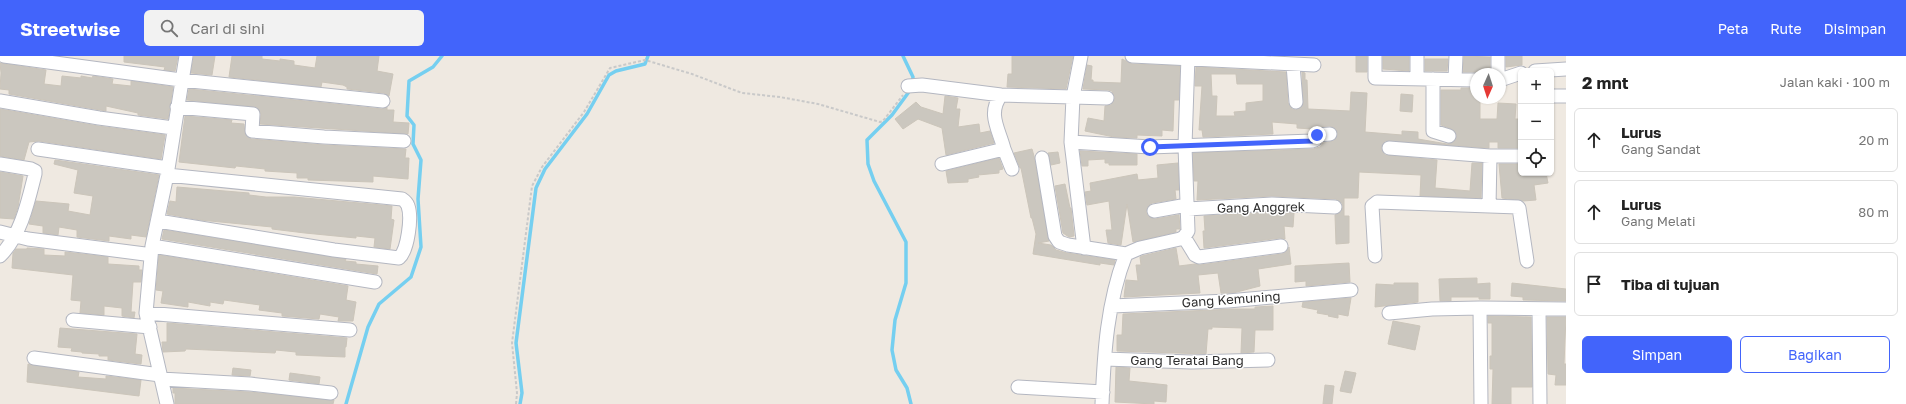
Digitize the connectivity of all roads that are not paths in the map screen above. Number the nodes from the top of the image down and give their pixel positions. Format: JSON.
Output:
{"nodes":[{"id":1,"x":4,"y":56,"type":"edge"},
{"id":2,"x":186,"y":56,"type":"edge"},
{"id":3,"x":1081,"y":56,"type":"edge"},
{"id":4,"x":1132,"y":56,"type":"edge"},
{"id":5,"x":1375,"y":56,"type":"edge"},
{"id":6,"x":1417,"y":56,"type":"edge"},
{"id":7,"x":1456,"y":56,"type":"edge"},
{"id":8,"x":1498,"y":56,"type":"edge"},
{"id":9,"x":1188,"y":58,"type":"edge"},
{"id":10,"x":1293,"y":65,"type":"junction"},
{"id":11,"x":1314,"y":65,"type":"dead end"},
{"id":12,"x":1498,"y":68,"type":"edge"},
{"id":13,"x":1566,"y":69,"type":"edge"},
{"id":14,"x":1554,"y":70,"type":"edge"},
{"id":15,"x":1518,"y":75,"type":"edge"},
{"id":16,"x":1417,"y":78,"type":"junction"},
{"id":17,"x":1506,"y":78,"type":"edge"},
{"id":18,"x":1433,"y":79,"type":"junction"},
{"id":19,"x":1455,"y":79,"type":"junction"},
{"id":20,"x":181,"y":80,"type":"junction"},
{"id":21,"x":1470,"y":80,"type":"edge"},
{"id":22,"x":908,"y":86,"type":"road end"},
{"id":23,"x":1000,"y":95,"type":"junction"},
{"id":24,"x":1554,"y":96,"type":"edge"},
{"id":25,"x":1566,"y":96,"type":"edge"},
{"id":26,"x":1073,"y":97,"type":"junction"},
{"id":27,"x":1107,"y":98,"type":"dead end"},
{"id":28,"x":0,"y":101,"type":"edge"},
{"id":29,"x":383,"y":101,"type":"dead end"},
{"id":30,"x":1296,"y":102,"type":"dead end"},
{"id":31,"x":177,"y":107,"type":"junction"},
{"id":32,"x":173,"y":128,"type":"junction"},
{"id":33,"x":1330,"y":134,"type":"dead end"},
{"id":34,"x":1448,"y":136,"type":"dead end"},
{"id":35,"x":404,"y":140,"type":"dead end"},
{"id":36,"x":1071,"y":142,"type":"junction"},
{"id":37,"x":1186,"y":146,"type":"junction"},
{"id":38,"x":1389,"y":148,"type":"dead end"},
{"id":39,"x":38,"y":149,"type":"dead end"},
{"id":40,"x":1004,"y":149,"type":"junction"},
{"id":41,"x":1490,"y":156,"type":"junction"},
{"id":42,"x":1518,"y":156,"type":"edge"},
{"id":43,"x":1042,"y":158,"type":"dead end"},
{"id":44,"x":0,"y":164,"type":"edge"},
{"id":45,"x":942,"y":164,"type":"dead end"},
{"id":46,"x":1012,"y":169,"type":"dead end"},
{"id":47,"x":167,"y":171,"type":"junction"},
{"id":48,"x":1489,"y":206,"type":"junction"},
{"id":49,"x":1188,"y":207,"type":"junction"},
{"id":50,"x":1335,"y":207,"type":"dead end"},
{"id":51,"x":1154,"y":211,"type":"dead end"},
{"id":52,"x":158,"y":221,"type":"junction"},
{"id":53,"x":0,"y":232,"type":"edge"},
{"id":54,"x":14,"y":236,"type":"junction"},
{"id":55,"x":1184,"y":237,"type":"junction"},
{"id":56,"x":1280,"y":246,"type":"dead end"},
{"id":57,"x":1084,"y":248,"type":"junction"},
{"id":58,"x":148,"y":250,"type":"junction"},
{"id":59,"x":1126,"y":254,"type":"junction"},
{"id":60,"x":0,"y":256,"type":"edge"},
{"id":61,"x":1376,"y":256,"type":"dead end"},
{"id":62,"x":1527,"y":261,"type":"dead end"},
{"id":63,"x":376,"y":282,"type":"dead end"},
{"id":64,"x":1351,"y":290,"type":"dead end"},
{"id":65,"x":1112,"y":306,"type":"junction"},
{"id":66,"x":1480,"y":308,"type":"junction"},
{"id":67,"x":1566,"y":309,"type":"edge"},
{"id":68,"x":1539,"y":310,"type":"junction"},
{"id":69,"x":146,"y":313,"type":"junction"},
{"id":70,"x":1389,"y":313,"type":"dead end"},
{"id":71,"x":73,"y":320,"type":"dead end"},
{"id":72,"x":150,"y":327,"type":"junction"},
{"id":73,"x":350,"y":330,"type":"dead end"},
{"id":74,"x":34,"y":358,"type":"dead end"},
{"id":75,"x":1105,"y":359,"type":"junction"},
{"id":76,"x":1268,"y":360,"type":"dead end"},
{"id":77,"x":161,"y":377,"type":"junction"},
{"id":78,"x":1018,"y":387,"type":"dead end"},
{"id":79,"x":331,"y":393,"type":"dead end"},
{"id":80,"x":1102,"y":398,"type":"edge"},
{"id":81,"x":167,"y":404,"type":"edge"},
{"id":82,"x":1481,"y":404,"type":"edge"},
{"id":83,"x":1540,"y":404,"type":"edge"}],
"edges":[{"from":1,"to":20,"type":"street"},
{"from":2,"to":20,"type":"street"},
{"from":3,"to":26,"type":"street"},
{"from":4,"to":9,"type":"street"},
{"from":5,"to":16,"type":"street"},
{"from":6,"to":16,"type":"street"},
{"from":7,"to":19,"type":"street"},
{"from":8,"to":12,"type":"street"},
{"from":9,"to":10,"type":"street"},
{"from":9,"to":37,"type":"street"},
{"from":10,"to":11,"type":"street"},
{"from":10,"to":30,"type":"street"},
{"from":13,"to":14,"type":"street"},
{"from":15,"to":17,"type":"street"},
{"from":16,"to":18,"type":"street"},
{"from":18,"to":19,"type":"street"},
{"from":18,"to":34,"type":"street"},
{"from":19,"to":21,"type":"street"},
{"from":20,"to":29,"type":"street"},
{"from":20,"to":31,"type":"street"},
{"from":22,"to":23,"type":"street"},
{"from":23,"to":26,"type":"street"},
{"from":23,"to":40,"type":"street"},
{"from":24,"to":25,"type":"street"},
{"from":26,"to":27,"type":"street"},
{"from":26,"to":36,"type":"street"},
{"from":28,"to":32,"type":"street"},
{"from":31,"to":32,"type":"street"},
{"from":31,"to":35,"type":"street"},
{"from":32,"to":47,"type":"street"},
{"from":33,"to":37,"type":"street"},
{"from":36,"to":37,"type":"street"},
{"from":36,"to":57,"type":"street"},
{"from":37,"to":49,"type":"street"},
{"from":38,"to":41,"type":"street"},
{"from":39,"to":47,"type":"street"},
{"from":40,"to":45,"type":"street"},
{"from":40,"to":46,"type":"street"},
{"from":41,"to":42,"type":"street"},
{"from":41,"to":48,"type":"street"},
{"from":43,"to":57,"type":"street"},
{"from":44,"to":54,"type":"street"},
{"from":47,"to":52,"type":"street"},
{"from":47,"to":52,"type":"street"},
{"from":48,"to":61,"type":"street"},
{"from":48,"to":62,"type":"street"},
{"from":49,"to":50,"type":"street","name":"Gang Anggrek"},
{"from":49,"to":51,"type":"street","name":"Gang Anggrek"},
{"from":49,"to":55,"type":"street"},
{"from":52,"to":58,"type":"street"},
{"from":53,"to":54,"type":"street"},
{"from":54,"to":58,"type":"street"},
{"from":54,"to":60,"type":"street"},
{"from":55,"to":56,"type":"street"},
{"from":55,"to":59,"type":"street"},
{"from":57,"to":59,"type":"street"},
{"from":58,"to":63,"type":"street"},
{"from":58,"to":69,"type":"street"},
{"from":59,"to":65,"type":"street"},
{"from":64,"to":65,"type":"street","name":"Gang Kemuning"},
{"from":65,"to":75,"type":"street"},
{"from":66,"to":68,"type":"street"},
{"from":66,"to":70,"type":"street"},
{"from":66,"to":82,"type":"street"},
{"from":67,"to":68,"type":"street"},
{"from":68,"to":83,"type":"street"},
{"from":69,"to":72,"type":"street"},
{"from":69,"to":73,"type":"street"},
{"from":71,"to":72,"type":"street"},
{"from":72,"to":77,"type":"street"},
{"from":74,"to":77,"type":"street"},
{"from":75,"to":76,"type":"street","name":"Gang Teratai Bang"},
{"from":75,"to":80,"type":"street"},
{"from":77,"to":79,"type":"street"},
{"from":77,"to":81,"type":"street"},
{"from":78,"to":80,"type":"street"}]}
